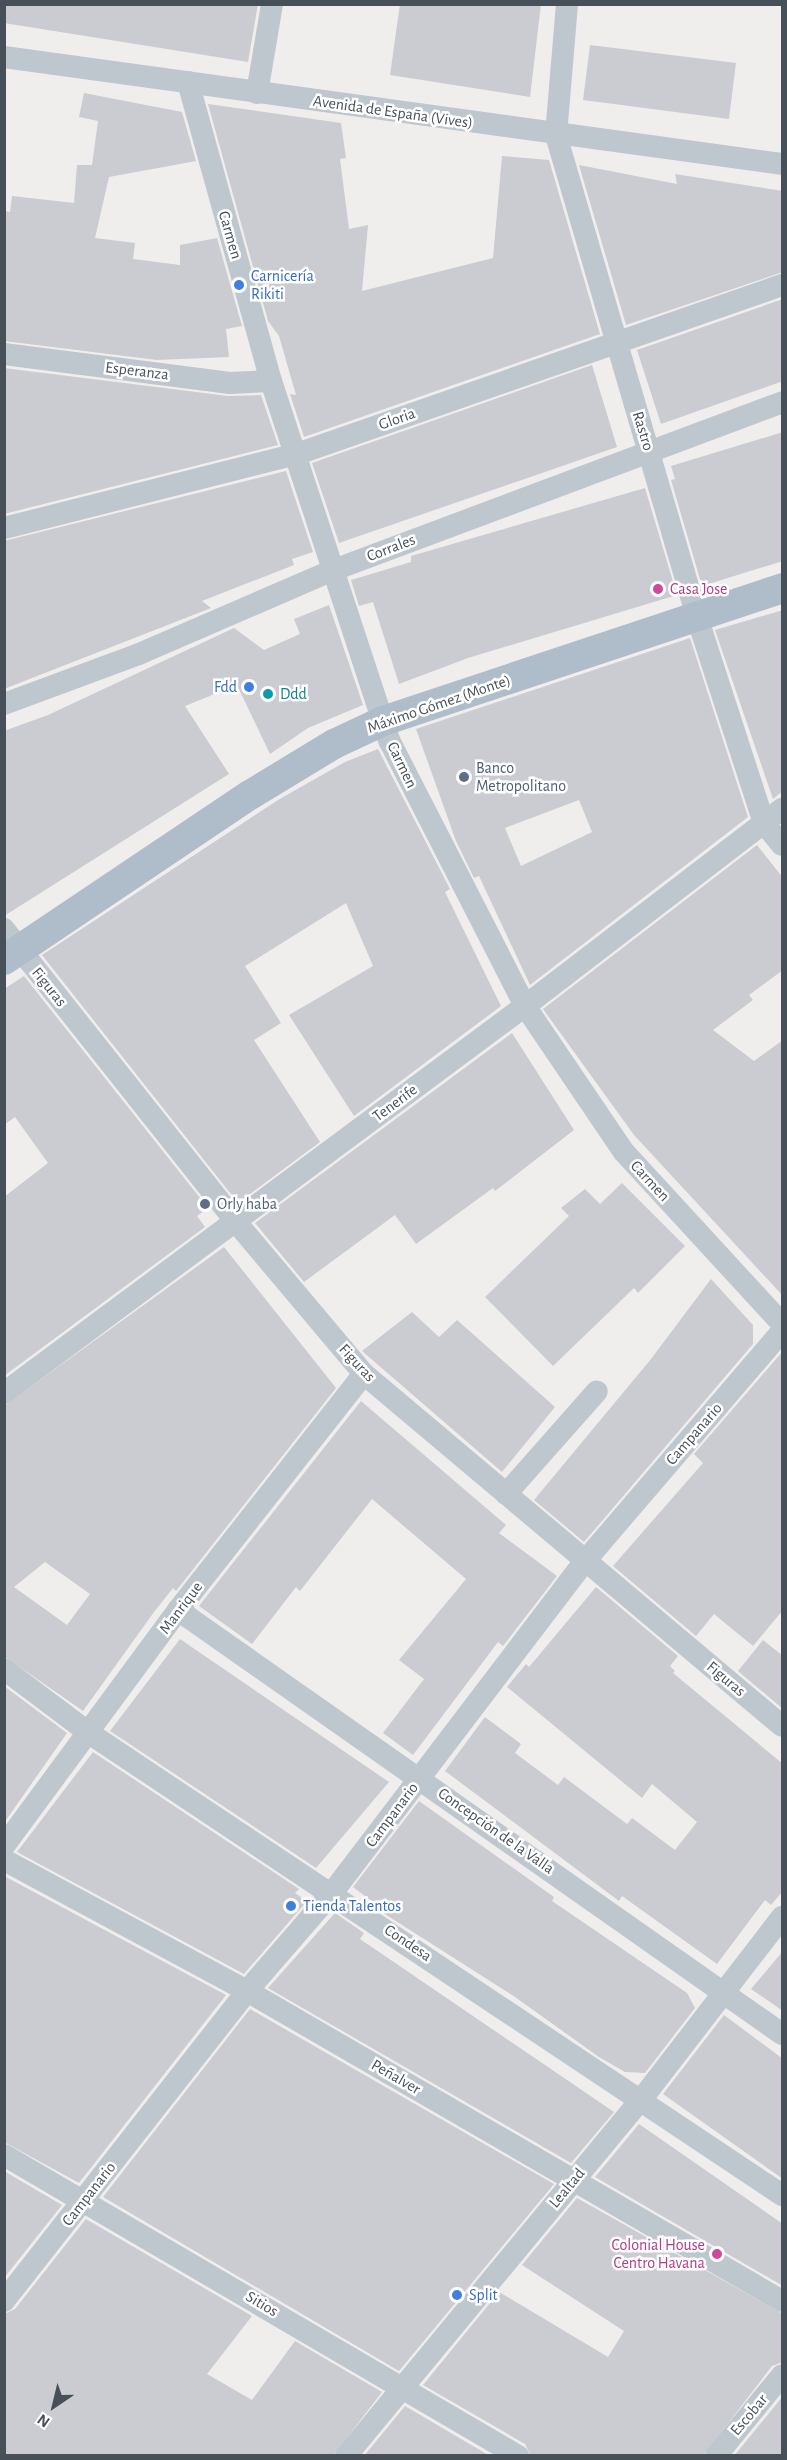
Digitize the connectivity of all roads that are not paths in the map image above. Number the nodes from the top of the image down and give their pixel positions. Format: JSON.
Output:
{"nodes":[{"id":1,"x":272,"y":4,"type":"edge"},
{"id":2,"x":567,"y":4,"type":"edge"},
{"id":3,"x":4,"y":57,"type":"edge"},
{"id":4,"x":188,"y":82,"type":"junction"},
{"id":5,"x":257,"y":93,"type":"junction"},
{"id":6,"x":556,"y":135,"type":"junction"},
{"id":7,"x":783,"y":164,"type":"edge"},
{"id":8,"x":783,"y":285,"type":"edge"},
{"id":9,"x":616,"y":344,"type":"junction"},
{"id":10,"x":4,"y":354,"type":"edge"},
{"id":11,"x":271,"y":381,"type":"junction"},
{"id":12,"x":783,"y":402,"type":"edge"},
{"id":13,"x":649,"y":452,"type":"junction"},
{"id":14,"x":297,"y":454,"type":"junction"},
{"id":15,"x":4,"y":528,"type":"edge"},
{"id":16,"x":331,"y":571,"type":"junction"},
{"id":17,"x":783,"y":588,"type":"edge"},
{"id":18,"x":697,"y":617,"type":"junction"},
{"id":19,"x":4,"y":704,"type":"edge"},
{"id":20,"x":383,"y":721,"type":"junction"},
{"id":21,"x":783,"y":809,"type":"edge"},
{"id":22,"x":764,"y":823,"type":"junction"},
{"id":23,"x":783,"y":845,"type":"edge"},
{"id":24,"x":10,"y":946,"type":"edge"},
{"id":25,"x":525,"y":1006,"type":"junction"},
{"id":26,"x":236,"y":1222,"type":"junction"},
{"id":27,"x":783,"y":1324,"type":"edge"},
{"id":28,"x":783,"y":1331,"type":"edge"},
{"id":29,"x":364,"y":1374,"type":"junction"},
{"id":30,"x":597,"y":1391,"type":"dead end"},
{"id":31,"x":4,"y":1393,"type":"edge"},
{"id":32,"x":506,"y":1494,"type":"junction"},
{"id":33,"x":585,"y":1561,"type":"junction"},
{"id":34,"x":178,"y":1610,"type":"junction"},
{"id":35,"x":4,"y":1669,"type":"edge"},
{"id":36,"x":783,"y":1726,"type":"edge"},
{"id":37,"x":89,"y":1733,"type":"junction"},
{"id":38,"x":421,"y":1777,"type":"junction"},
{"id":39,"x":4,"y":1846,"type":"edge"},
{"id":40,"x":4,"y":1860,"type":"edge"},
{"id":41,"x":332,"y":1893,"type":"junction"},
{"id":42,"x":783,"y":1917,"type":"edge"},
{"id":43,"x":247,"y":1991,"type":"junction"},
{"id":44,"x":723,"y":1991,"type":"junction"},
{"id":45,"x":783,"y":2034,"type":"edge"},
{"id":46,"x":641,"y":2100,"type":"junction"},
{"id":47,"x":4,"y":2155,"type":"edge"},
{"id":48,"x":574,"y":2180,"type":"junction"},
{"id":49,"x":783,"y":2195,"type":"edge"},
{"id":50,"x":85,"y":2200,"type":"junction"},
{"id":51,"x":4,"y":2301,"type":"edge"},
{"id":52,"x":783,"y":2301,"type":"edge"},
{"id":53,"x":783,"y":2375,"type":"edge"},
{"id":54,"x":402,"y":2387,"type":"junction"},
{"id":55,"x":346,"y":2456,"type":"edge"},
{"id":56,"x":518,"y":2456,"type":"edge"},
{"id":57,"x":716,"y":2456,"type":"edge"}],
"edges":[{"from":1,"to":5,"type":"street"},
{"from":2,"to":6,"type":"street","name":"Rastro"},
{"from":3,"to":4,"type":"street","name":"Avenida de España (Vives)"},
{"from":4,"to":5,"type":"street","name":"Avenida de España (Vives)"},
{"from":4,"to":11,"type":"street","name":"Carmen"},
{"from":5,"to":6,"type":"street","name":"Avenida de España (Vives)"},
{"from":6,"to":7,"type":"street","name":"Avenida de España (Vives)"},
{"from":6,"to":9,"type":"street","name":"Rastro"},
{"from":8,"to":9,"type":"street","name":"Gloria"},
{"from":9,"to":13,"type":"street","name":"Rastro"},
{"from":9,"to":14,"type":"street","name":"Gloria"},
{"from":10,"to":11,"type":"street","name":"Esperanza"},
{"from":11,"to":14,"type":"street","name":"Carmen"},
{"from":12,"to":13,"type":"street","name":"Corrales"},
{"from":13,"to":16,"type":"street","name":"Corrales"},
{"from":13,"to":18,"type":"street","name":"Rastro"},
{"from":14,"to":15,"type":"street","name":"Gloria"},
{"from":14,"to":16,"type":"street","name":"Carmen"},
{"from":16,"to":19,"type":"street","name":"Corrales"},
{"from":16,"to":20,"type":"street","name":"Carmen"},
{"from":17,"to":18,"type":"main road","name":"Máximo Gómez (Monte)"},
{"from":18,"to":20,"type":"main road","name":"Máximo Gómez (Monte)"},
{"from":18,"to":22,"type":"street","name":"Rastro"},
{"from":20,"to":24,"type":"main road","name":"Máximo Gómez (Monte)"},
{"from":20,"to":25,"type":"street","name":"Carmen"},
{"from":21,"to":22,"type":"street","name":"Tenerife"},
{"from":22,"to":23,"type":"street","name":"Rastro"},
{"from":22,"to":25,"type":"street","name":"Tenerife"},
{"from":24,"to":26,"type":"street","name":"Figuras"},
{"from":25,"to":26,"type":"street","name":"Tenerife"},
{"from":25,"to":27,"type":"street","name":"Carmen"},
{"from":26,"to":29,"type":"street","name":"Figuras"},
{"from":26,"to":31,"type":"street","name":"Tenerife"},
{"from":28,"to":33,"type":"street","name":"Campanario"},
{"from":29,"to":32,"type":"street","name":"Figuras"},
{"from":29,"to":34,"type":"street","name":"Manrique"},
{"from":30,"to":32,"type":"street"},
{"from":32,"to":33,"type":"street","name":"Figuras"},
{"from":33,"to":36,"type":"street","name":"Figuras"},
{"from":33,"to":38,"type":"street","name":"Campanario"},
{"from":34,"to":37,"type":"street","name":"Manrique"},
{"from":34,"to":38,"type":"street","name":"Concepción de la Valla"},
{"from":35,"to":37,"type":"street","name":"Condesa"},
{"from":37,"to":39,"type":"street","name":"Manrique"},
{"from":37,"to":41,"type":"street","name":"Condesa"},
{"from":38,"to":41,"type":"street","name":"Campanario"},
{"from":38,"to":44,"type":"street","name":"Concepción de la Valla"},
{"from":40,"to":43,"type":"street","name":"Peñalver"},
{"from":41,"to":43,"type":"street","name":"Campanario"},
{"from":41,"to":46,"type":"street","name":"Condesa"},
{"from":42,"to":44,"type":"street","name":"Lealtad"},
{"from":43,"to":48,"type":"street","name":"Peñalver"},
{"from":43,"to":50,"type":"street","name":"Campanario"},
{"from":44,"to":45,"type":"street","name":"Concepción de la Valla"},
{"from":44,"to":46,"type":"street","name":"Lealtad"},
{"from":46,"to":48,"type":"street","name":"Lealtad"},
{"from":46,"to":49,"type":"street","name":"Condesa"},
{"from":47,"to":50,"type":"street","name":"Sitios"},
{"from":48,"to":52,"type":"street","name":"Peñalver"},
{"from":48,"to":54,"type":"street","name":"Lealtad"},
{"from":50,"to":51,"type":"street","name":"Campanario"},
{"from":50,"to":54,"type":"street","name":"Sitios"},
{"from":53,"to":57,"type":"street","name":"Escobar"},
{"from":54,"to":55,"type":"street","name":"Lealtad"},
{"from":54,"to":56,"type":"street","name":"Sitios"}]}
